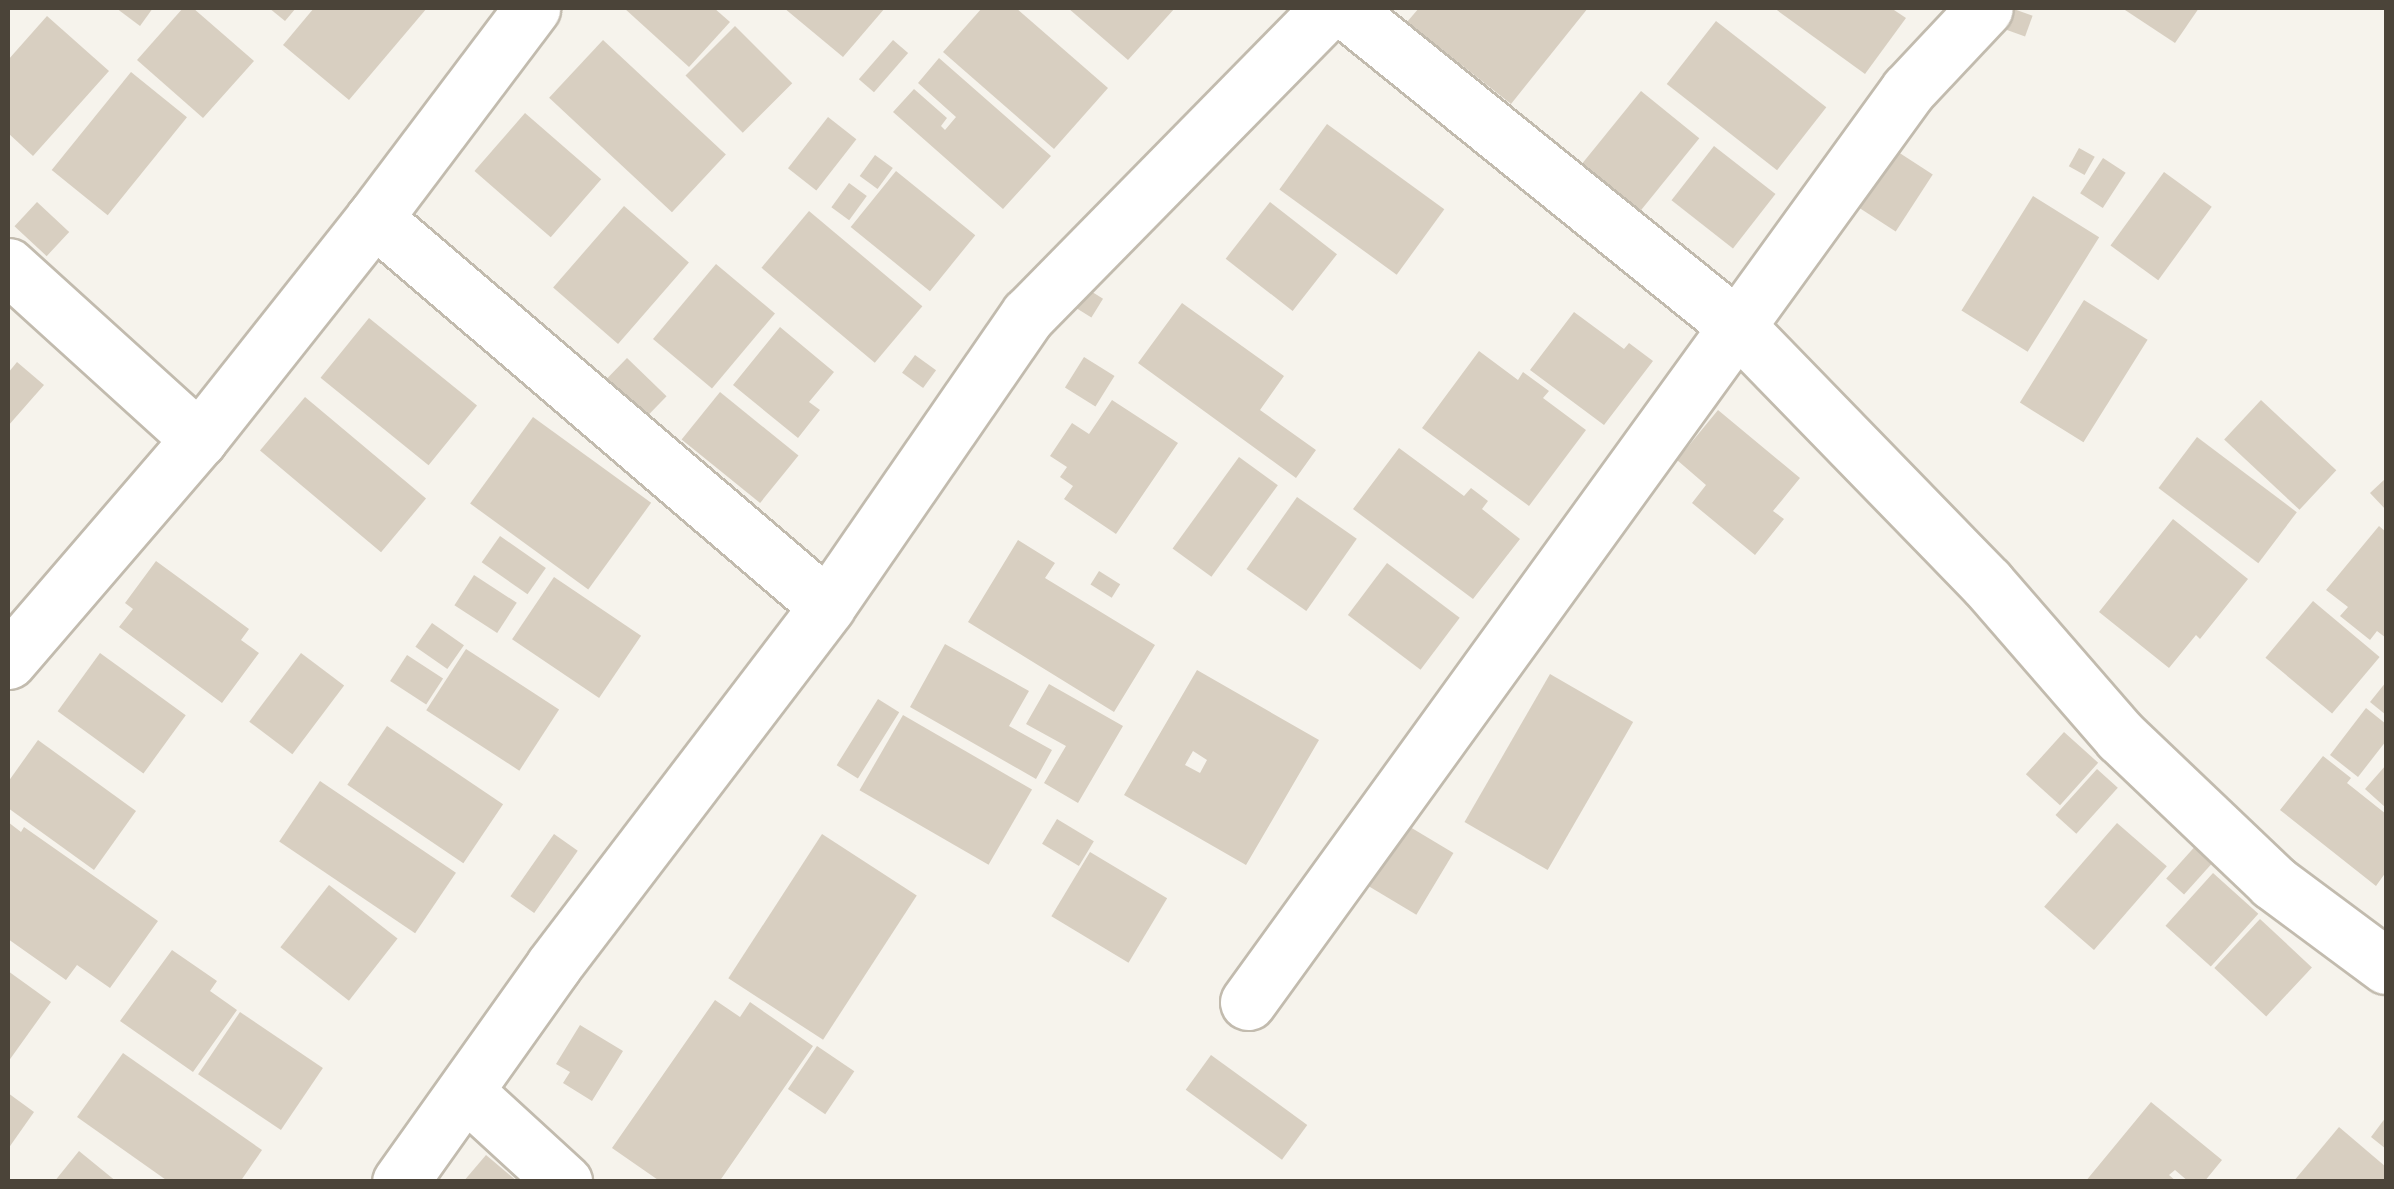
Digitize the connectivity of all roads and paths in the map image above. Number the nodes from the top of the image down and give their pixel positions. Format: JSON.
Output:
{"nodes":[{"id":1,"x":532,"y":8,"type":"edge"},
{"id":2,"x":1330,"y":8,"type":"edge"},
{"id":3,"x":1342,"y":8,"type":"edge"},
{"id":4,"x":1986,"y":8,"type":"edge"},
{"id":5,"x":374,"y":218,"type":"junction"},
{"id":6,"x":8,"y":266,"type":"edge"},
{"id":7,"x":1739,"y":328,"type":"junction"},
{"id":8,"x":199,"y":439,"type":"junction"},
{"id":9,"x":827,"y":606,"type":"junction"},
{"id":10,"x":8,"y":662,"type":"edge"},
{"id":11,"x":2378,"y":942,"type":"edge"},
{"id":12,"x":1248,"y":1002,"type":"dead end"},
{"id":13,"x":467,"y":1094,"type":"junction"},
{"id":14,"x":400,"y":1182,"type":"edge"},
{"id":15,"x":564,"y":1182,"type":"edge"}],
"edges":[{"from":1,"to":5,"type":"street"},
{"from":2,"to":9,"type":"street"},
{"from":3,"to":7,"type":"street"},
{"from":4,"to":7,"type":"street"},
{"from":5,"to":8,"type":"street"},
{"from":5,"to":9,"type":"street"},
{"from":6,"to":8,"type":"street"},
{"from":7,"to":11,"type":"street"},
{"from":7,"to":12,"type":"street"},
{"from":8,"to":10,"type":"street"},
{"from":9,"to":13,"type":"street"},
{"from":13,"to":14,"type":"street"},
{"from":13,"to":15,"type":"street"}]}
